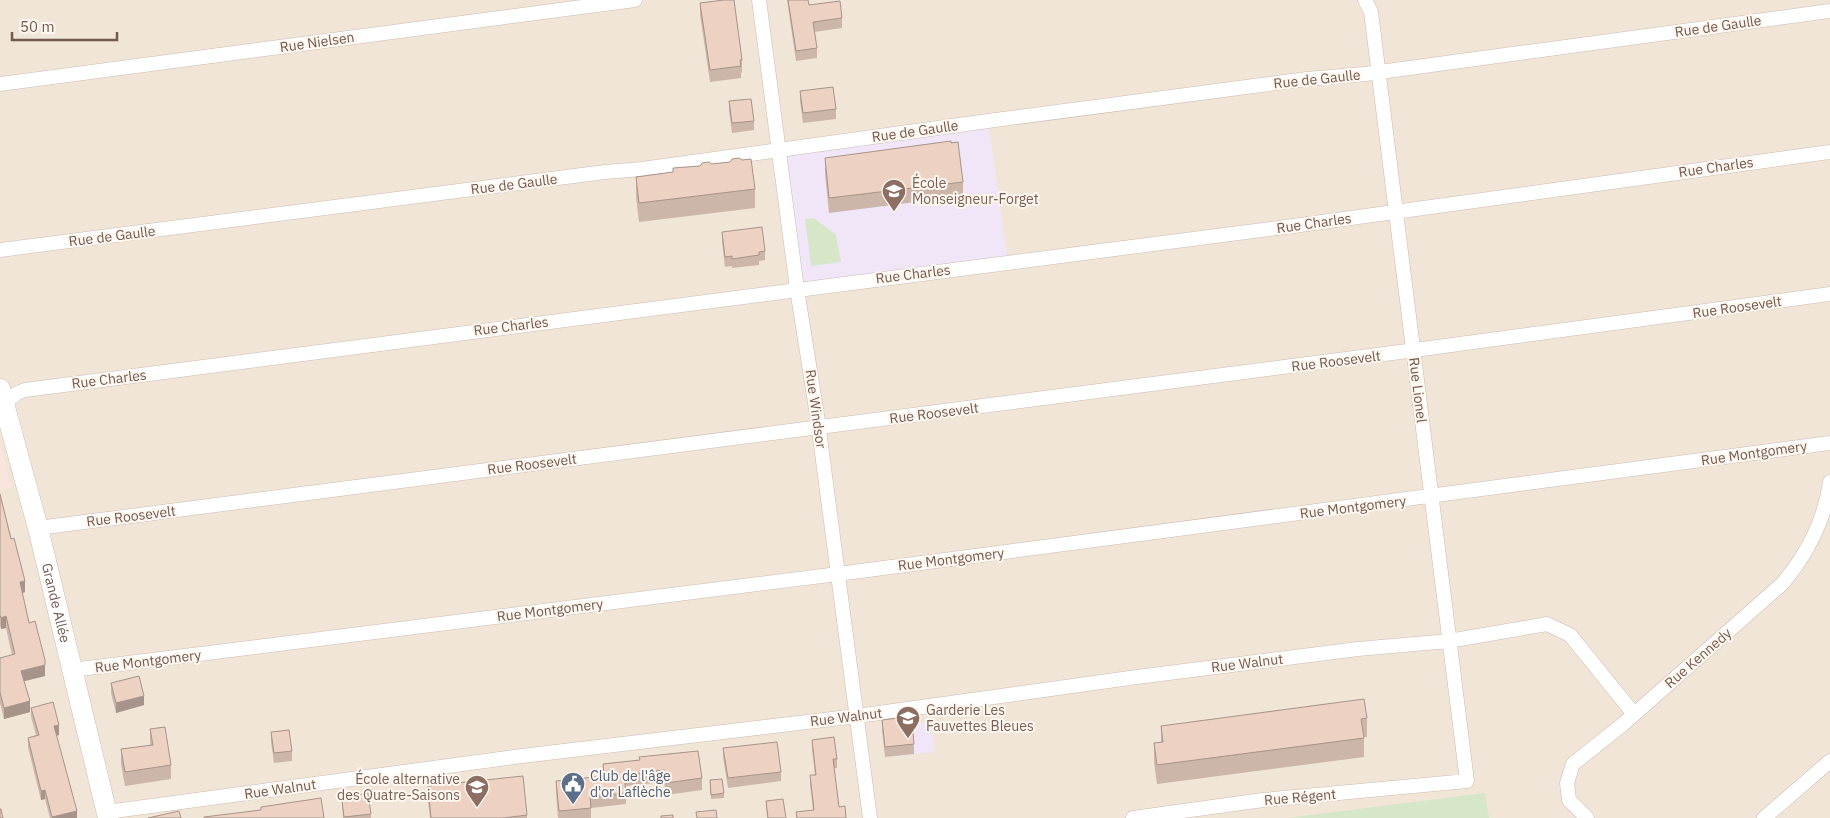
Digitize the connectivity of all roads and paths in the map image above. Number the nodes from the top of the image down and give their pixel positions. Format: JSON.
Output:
{"nodes":[{"id":1,"x":635,"y":0,"type":"edge"},
{"id":2,"x":759,"y":0,"type":"edge"},
{"id":3,"x":1365,"y":0,"type":"edge"},
{"id":4,"x":1830,"y":11,"type":"edge"},
{"id":5,"x":1378,"y":72,"type":"junction"},
{"id":6,"x":0,"y":84,"type":"edge"},
{"id":7,"x":779,"y":149,"type":"junction"},
{"id":8,"x":1830,"y":152,"type":"edge"},
{"id":9,"x":1396,"y":211,"type":"junction"},
{"id":10,"x":0,"y":250,"type":"edge"},
{"id":11,"x":797,"y":289,"type":"junction"},
{"id":12,"x":1830,"y":294,"type":"edge"},
{"id":13,"x":1413,"y":350,"type":"junction"},
{"id":14,"x":1,"y":400,"type":"edge"},
{"id":15,"x":819,"y":427,"type":"junction"},
{"id":16,"x":1830,"y":443,"type":"edge"},
{"id":17,"x":1830,"y":482,"type":"edge"},
{"id":18,"x":1431,"y":497,"type":"junction"},
{"id":19,"x":38,"y":528,"type":"junction"},
{"id":20,"x":838,"y":574,"type":"junction"},
{"id":21,"x":1449,"y":641,"type":"junction"},
{"id":22,"x":72,"y":670,"type":"junction"},
{"id":23,"x":1634,"y":714,"type":"junction"},
{"id":24,"x":856,"y":716,"type":"junction"},
{"id":25,"x":1830,"y":762,"type":"edge"},
{"id":26,"x":1467,"y":781,"type":"joint"},
{"id":27,"x":108,"y":815,"type":"edge"},
{"id":28,"x":870,"y":818,"type":"edge"},
{"id":29,"x":1133,"y":818,"type":"edge"},
{"id":30,"x":1587,"y":818,"type":"edge"},
{"id":31,"x":1764,"y":818,"type":"edge"}],
"edges":[{"from":1,"to":6,"type":"street","name":"Rue Nielsen"},
{"from":2,"to":7,"type":"street","name":"Rue Windsor"},
{"from":3,"to":5,"type":"street","name":"Rue Lionel"},
{"from":4,"to":5,"type":"street","name":"Rue de Gaulle"},
{"from":5,"to":7,"type":"street","name":"Rue de Gaulle"},
{"from":5,"to":9,"type":"street","name":"Rue Lionel"},
{"from":7,"to":10,"type":"street","name":"Rue de Gaulle"},
{"from":7,"to":11,"type":"street","name":"Rue Windsor"},
{"from":8,"to":9,"type":"street","name":"Rue Charles"},
{"from":9,"to":11,"type":"street","name":"Rue Charles"},
{"from":9,"to":13,"type":"street","name":"Rue Lionel"},
{"from":11,"to":14,"type":"street","name":"Rue Charles"},
{"from":11,"to":15,"type":"street","name":"Rue Windsor"},
{"from":12,"to":13,"type":"street","name":"Rue Roosevelt"},
{"from":13,"to":15,"type":"street","name":"Rue Roosevelt"},
{"from":13,"to":18,"type":"street","name":"Rue Lionel"},
{"from":14,"to":19,"type":"main road","name":"Grande Allée"},
{"from":15,"to":19,"type":"street","name":"Rue Roosevelt"},
{"from":15,"to":20,"type":"street","name":"Rue Windsor"},
{"from":16,"to":18,"type":"street","name":"Rue Montgomery"},
{"from":17,"to":23,"type":"street","name":"Rue Kennedy"},
{"from":18,"to":20,"type":"street","name":"Rue Montgomery"},
{"from":18,"to":21,"type":"street","name":"Rue Lionel"},
{"from":19,"to":22,"type":"main road","name":"Grande Allée"},
{"from":20,"to":22,"type":"street","name":"Rue Montgomery"},
{"from":20,"to":24,"type":"street","name":"Rue Windsor"},
{"from":21,"to":23,"type":"street","name":"Rue Walnut"},
{"from":21,"to":24,"type":"street","name":"Rue Walnut"},
{"from":21,"to":26,"type":"street","name":"Rue Lionel"},
{"from":22,"to":27,"type":"main road","name":"Grande Allée"},
{"from":23,"to":30,"type":"street","name":"Rue Kennedy"},
{"from":24,"to":27,"type":"street","name":"Rue Walnut"},
{"from":24,"to":28,"type":"street","name":"Rue Windsor"},
{"from":25,"to":31,"type":"street"},
{"from":26,"to":29,"type":"street","name":"Rue Régent"}]}
